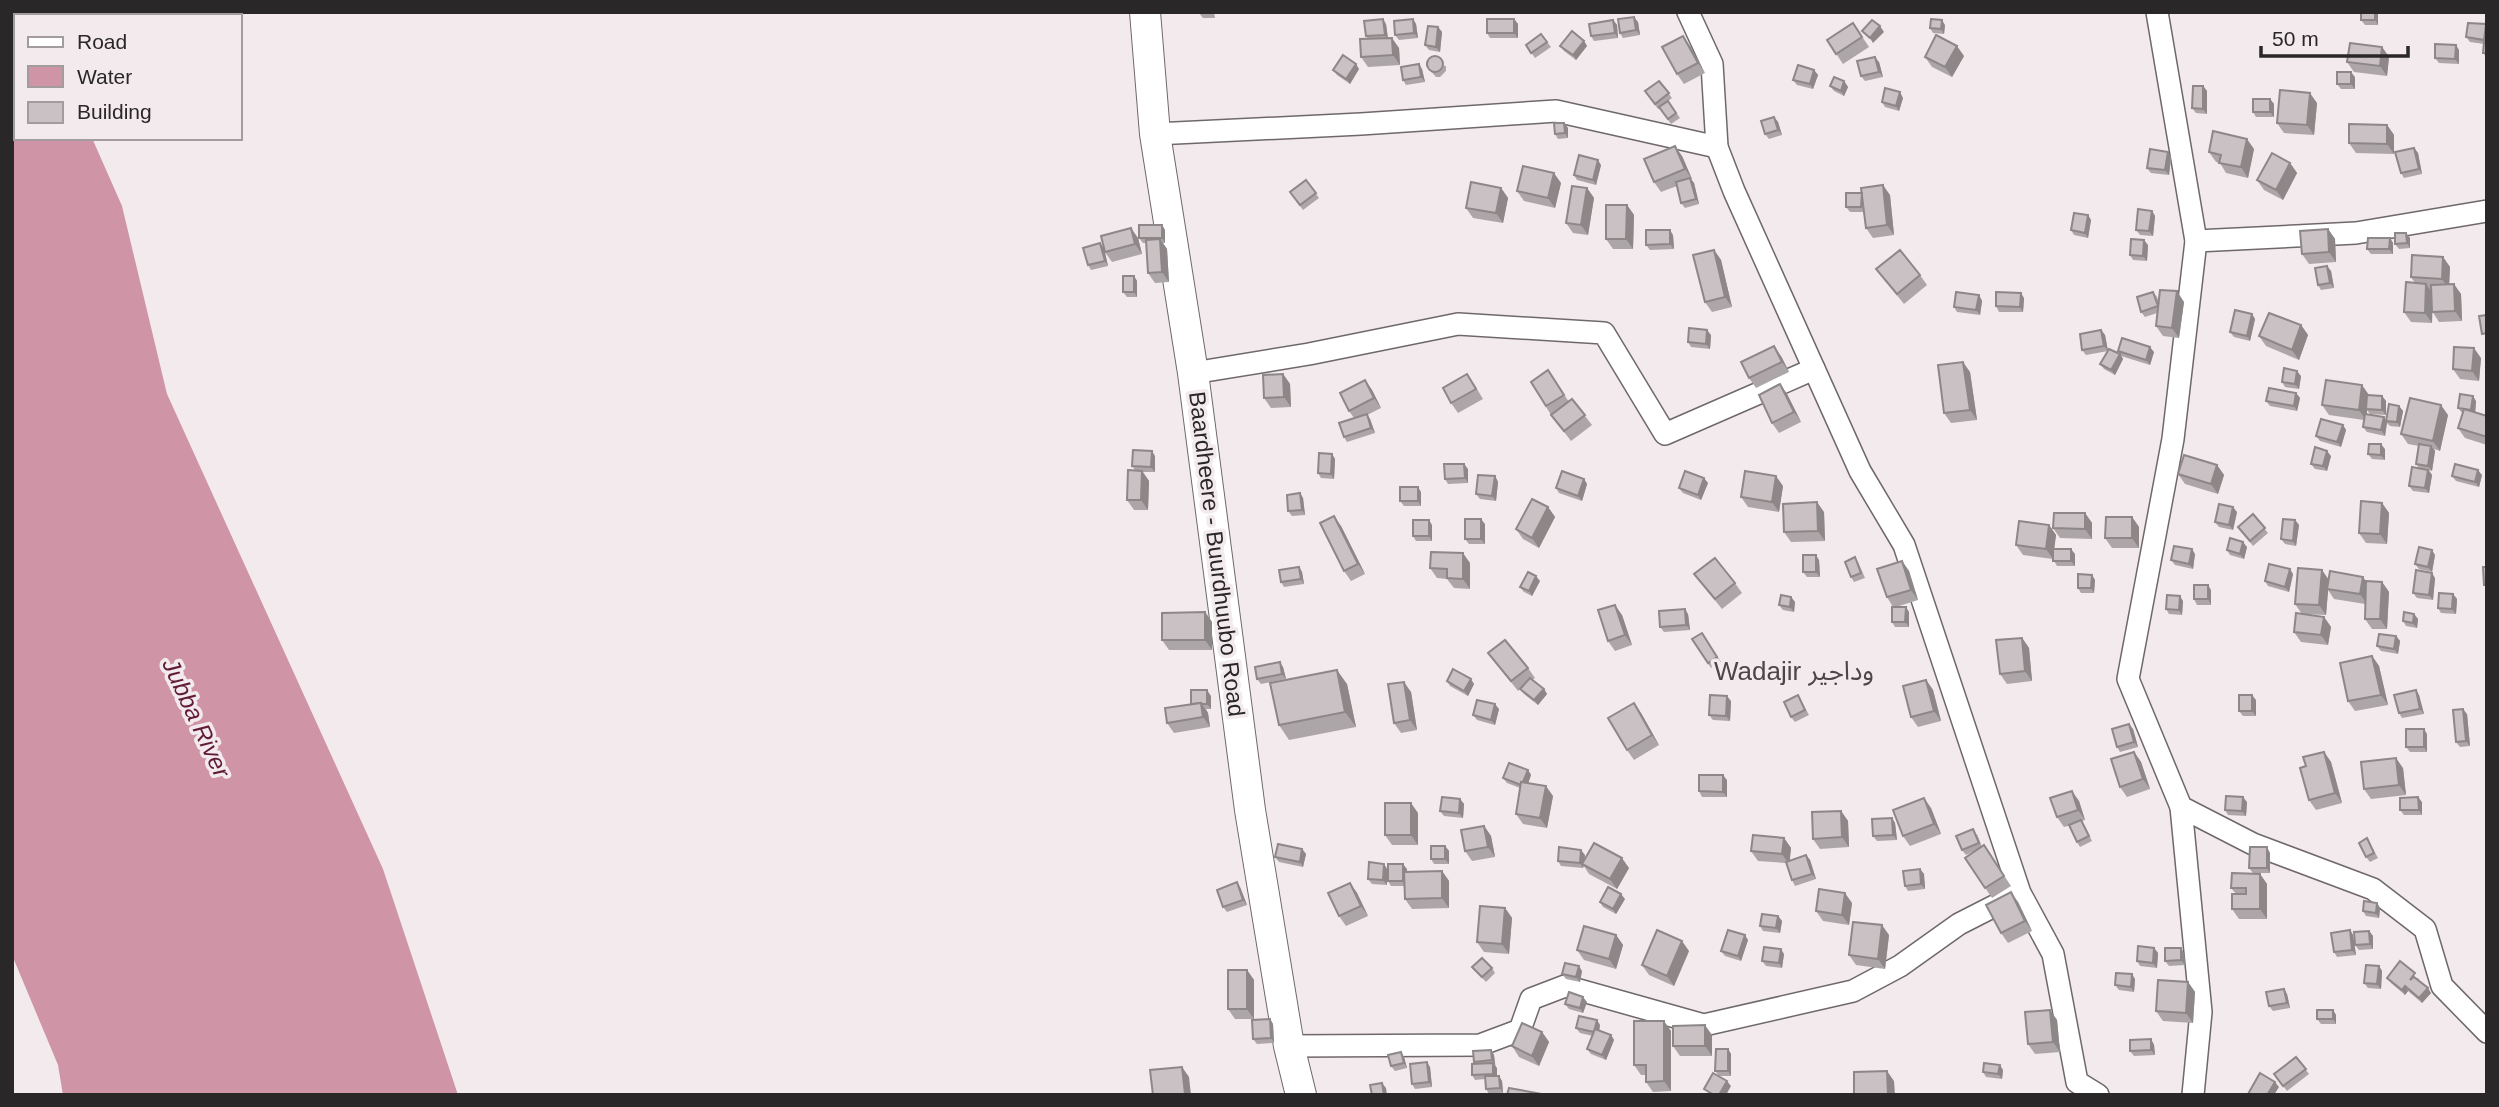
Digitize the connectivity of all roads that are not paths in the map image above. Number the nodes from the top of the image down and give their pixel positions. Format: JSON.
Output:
{"nodes":[{"id":1,"x":1144,"y":12,"type":"edge"},
{"id":2,"x":1688,"y":12,"type":"edge"},
{"id":3,"x":2157,"y":12,"type":"edge"},
{"id":4,"x":1155,"y":134,"type":"junction"},
{"id":5,"x":1717,"y":147,"type":"junction"},
{"id":6,"x":2487,"y":211,"type":"edge"},
{"id":7,"x":2196,"y":241,"type":"junction"},
{"id":8,"x":1814,"y":369,"type":"junction"},
{"id":9,"x":1193,"y":373,"type":"junction"},
{"id":10,"x":2181,"y":807,"type":"junction"},
{"id":11,"x":2020,"y":893,"type":"junction"},
{"id":12,"x":2487,"y":1032,"type":"edge"},
{"id":13,"x":1289,"y":1046,"type":"junction"},
{"id":14,"x":1301,"y":1095,"type":"edge"},
{"id":15,"x":2098,"y":1095,"type":"edge"},
{"id":16,"x":2193,"y":1095,"type":"edge"}],
"edges":[{"from":1,"to":4,"type":"main road","name":"Baardheere - Buurdhuubo Road"},
{"from":2,"to":5,"type":"street"},
{"from":3,"to":7,"type":"street"},
{"from":4,"to":5,"type":"street"},
{"from":4,"to":9,"type":"main road","name":"Baardheere - Buurdhuubo Road"},
{"from":5,"to":8,"type":"street"},
{"from":6,"to":7,"type":"street"},
{"from":7,"to":10,"type":"street"},
{"from":8,"to":9,"type":"street"},
{"from":8,"to":11,"type":"street"},
{"from":9,"to":13,"type":"main road","name":"Baardheere - Buurdhuubo Road"},
{"from":10,"to":12,"type":"street"},
{"from":10,"to":16,"type":"street"},
{"from":11,"to":13,"type":"street"},
{"from":11,"to":15,"type":"street"},
{"from":13,"to":14,"type":"main road","name":"Baardheere - Buurdhuubo Road"}]}
